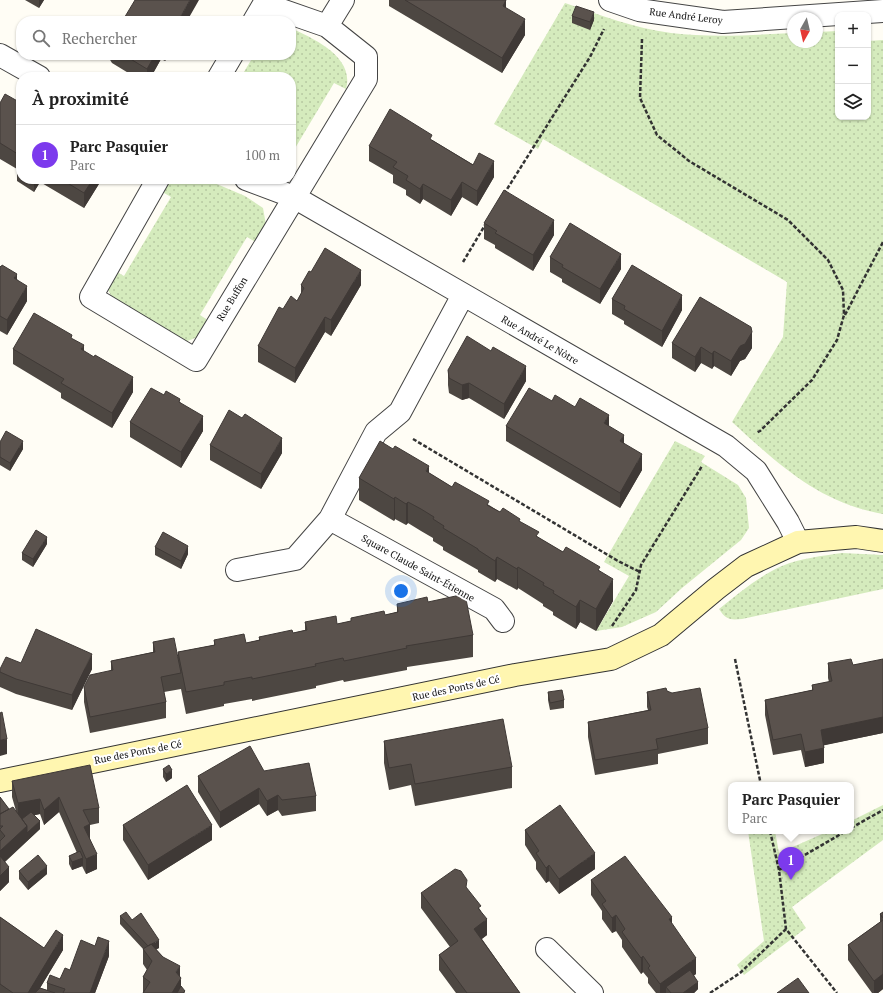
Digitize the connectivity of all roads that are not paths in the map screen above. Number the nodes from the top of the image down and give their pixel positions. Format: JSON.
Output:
{"nodes":[{"id":1,"x":343,"y":0,"type":"edge"},
{"id":2,"x":610,"y":0,"type":"edge"},
{"id":3,"x":883,"y":11,"type":"edge"},
{"id":4,"x":257,"y":16,"type":"edge"},
{"id":5,"x":327,"y":26,"type":"junction"},
{"id":6,"x":0,"y":54,"type":"edge"},
{"id":7,"x":229,"y":60,"type":"edge"},
{"id":8,"x":31,"y":72,"type":"edge"},
{"id":9,"x":222,"y":72,"type":"edge"},
{"id":10,"x":155,"y":184,"type":"edge"},
{"id":11,"x":259,"y":184,"type":"edge"},
{"id":12,"x":294,"y":197,"type":"junction"},
{"id":13,"x":463,"y":295,"type":"junction"},
{"id":14,"x":330,"y":519,"type":"junction"},
{"id":15,"x":883,"y":541,"type":"edge"},
{"id":16,"x":798,"y":542,"type":"junction"},
{"id":17,"x":237,"y":570,"type":"dead end"},
{"id":18,"x":503,"y":621,"type":"dead end"},
{"id":19,"x":0,"y":781,"type":"edge"},
{"id":20,"x":547,"y":949,"type":"dead end"},
{"id":21,"x":592,"y":993,"type":"edge"}],
"edges":[{"from":1,"to":5,"type":"street"},
{"from":2,"to":3,"type":"street","name":"Rue André Leroy"},
{"from":4,"to":5,"type":"street","name":"Rue Buffon"},
{"from":5,"to":12,"type":"street","name":"Rue Buffon"},
{"from":6,"to":8,"type":"street"},
{"from":7,"to":9,"type":"street"},
{"from":10,"to":12,"type":"street","name":"Rue Buffon"},
{"from":11,"to":12,"type":"street","name":"Rue André Le Nôtre"},
{"from":12,"to":13,"type":"street","name":"Rue André Le Nôtre"},
{"from":13,"to":14,"type":"street"},
{"from":13,"to":16,"type":"street","name":"Rue André Le Nôtre"},
{"from":14,"to":17,"type":"street"},
{"from":14,"to":18,"type":"street","name":"Square Claude Saint-Étienne"},
{"from":15,"to":16,"type":"street","name":"Rue des Ponts de Cé"},
{"from":16,"to":19,"type":"street","name":"Rue des Ponts de Cé"},
{"from":20,"to":21,"type":"street"}]}
